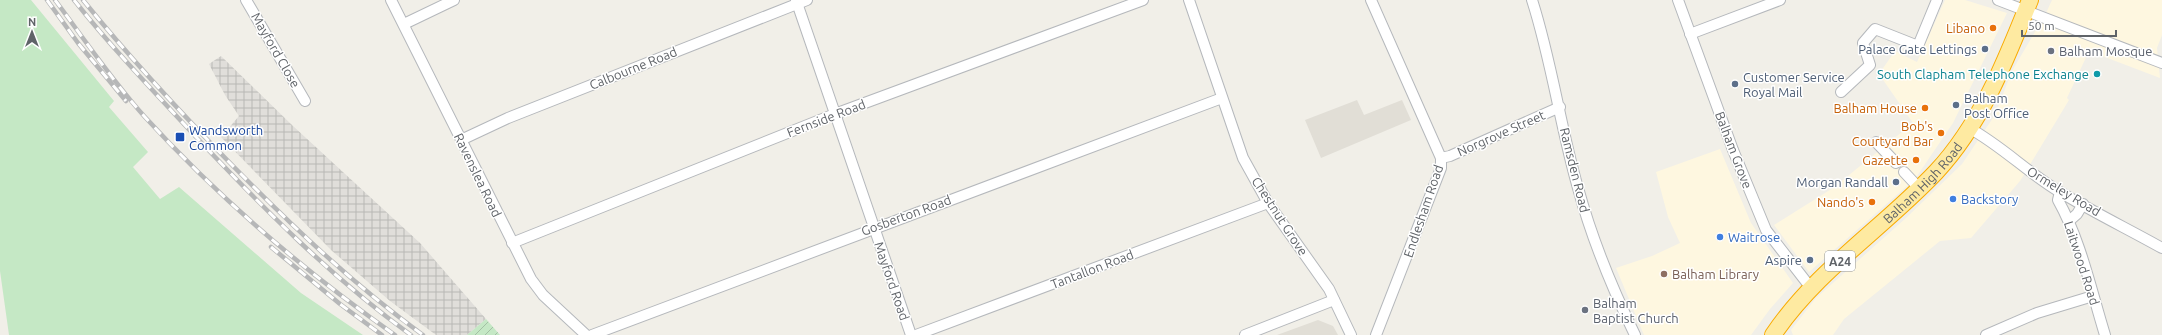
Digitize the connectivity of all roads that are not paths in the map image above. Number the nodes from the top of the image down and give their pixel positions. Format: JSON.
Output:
{"nodes":[{"id":1,"x":246,"y":0,"type":"edge"},
{"id":2,"x":392,"y":0,"type":"edge"},
{"id":3,"x":454,"y":0,"type":"edge"},
{"id":4,"x":1143,"y":0,"type":"edge"},
{"id":5,"x":1189,"y":0,"type":"edge"},
{"id":6,"x":1371,"y":0,"type":"edge"},
{"id":7,"x":1532,"y":0,"type":"edge"},
{"id":8,"x":1678,"y":0,"type":"edge"},
{"id":9,"x":1780,"y":0,"type":"edge"},
{"id":10,"x":1937,"y":0,"type":"edge"},
{"id":11,"x":800,"y":1,"type":"edge"},
{"id":12,"x":2004,"y":1,"type":"edge"},
{"id":13,"x":2028,"y":6,"type":"edge"},
{"id":14,"x":404,"y":24,"type":"junction"},
{"id":15,"x":1690,"y":34,"type":"junction"},
{"id":16,"x":2162,"y":63,"type":"edge"},
{"id":17,"x":1841,"y":92,"type":"dead end"},
{"id":18,"x":1222,"y":98,"type":"junction"},
{"id":19,"x":305,"y":101,"type":"dead end"},
{"id":20,"x":1560,"y":107,"type":"junction"},
{"id":21,"x":835,"y":114,"type":"junction"},
{"id":22,"x":1970,"y":128,"type":"junction"},
{"id":23,"x":461,"y":140,"type":"junction"},
{"id":24,"x":1876,"y":142,"type":"dead end"},
{"id":25,"x":1441,"y":158,"type":"junction"},
{"id":26,"x":1896,"y":163,"type":"dead end"},
{"id":27,"x":1904,"y":172,"type":"dead end"},
{"id":28,"x":1919,"y":188,"type":"junction"},
{"id":29,"x":2060,"y":192,"type":"junction"},
{"id":30,"x":1268,"y":203,"type":"junction"},
{"id":31,"x":2083,"y":204,"type":"junction"},
{"id":32,"x":2069,"y":221,"type":"junction"},
{"id":33,"x":873,"y":227,"type":"junction"},
{"id":34,"x":512,"y":243,"type":"junction"},
{"id":35,"x":2162,"y":248,"type":"edge"},
{"id":36,"x":1811,"y":288,"type":"junction"},
{"id":37,"x":2092,"y":296,"type":"junction"},
{"id":38,"x":1334,"y":300,"type":"junction"},
{"id":39,"x":586,"y":335,"type":"edge"},
{"id":40,"x":592,"y":335,"type":"edge"},
{"id":41,"x":911,"y":335,"type":"edge"},
{"id":42,"x":916,"y":335,"type":"edge"},
{"id":43,"x":1245,"y":335,"type":"edge"},
{"id":44,"x":1351,"y":335,"type":"edge"},
{"id":45,"x":1376,"y":335,"type":"edge"},
{"id":46,"x":1634,"y":335,"type":"edge"},
{"id":47,"x":1773,"y":335,"type":"edge"},
{"id":48,"x":1986,"y":335,"type":"edge"},
{"id":49,"x":2105,"y":335,"type":"edge"}],
"edges":[{"from":1,"to":19,"type":"street","name":"Mayford Close"},
{"from":2,"to":14,"type":"street","name":"Ravenslea Road"},
{"from":3,"to":14,"type":"street"},
{"from":4,"to":21,"type":"street","name":"Fernside Road"},
{"from":5,"to":18,"type":"street","name":"Chestnut Grove"},
{"from":6,"to":25,"type":"street","name":"Endlesham Road"},
{"from":7,"to":20,"type":"street","name":"Ramsden Road"},
{"from":8,"to":15,"type":"street","name":"Balham Grove"},
{"from":9,"to":15,"type":"street"},
{"from":10,"to":17,"type":"street"},
{"from":11,"to":21,"type":"street","name":"Mayford Road"},
{"from":11,"to":23,"type":"street","name":"Calbourne Road"},
{"from":12,"to":13,"type":"street"},
{"from":13,"to":16,"type":"street"},
{"from":13,"to":22,"type":"highway","name":"Balham High Road","number":"A24"},
{"from":14,"to":23,"type":"street","name":"Ravenslea Road"},
{"from":15,"to":36,"type":"street","name":"Balham Grove"},
{"from":18,"to":30,"type":"street","name":"Chestnut Grove"},
{"from":18,"to":33,"type":"street","name":"Gosberton Road"},
{"from":20,"to":25,"type":"street","name":"Norgrove Street"},
{"from":20,"to":46,"type":"street","name":"Ramsden Road"},
{"from":21,"to":33,"type":"street","name":"Mayford Road"},
{"from":21,"to":34,"type":"street","name":"Fernside Road"},
{"from":22,"to":28,"type":"highway","name":"Balham High Road","number":"A24"},
{"from":22,"to":29,"type":"street","name":"Ormeley Road"},
{"from":23,"to":34,"type":"street","name":"Ravenslea Road"},
{"from":24,"to":26,"type":"street"},
{"from":25,"to":45,"type":"street","name":"Endlesham Road"},
{"from":27,"to":28,"type":"street"},
{"from":28,"to":36,"type":"highway","name":"Balham High Road","number":"A24"},
{"from":29,"to":31,"type":"street","name":"Ormeley Road"},
{"from":29,"to":32,"type":"street","name":"Laitwood Road"},
{"from":30,"to":38,"type":"street","name":"Chestnut Grove"},
{"from":30,"to":42,"type":"street","name":"Tantallon Road"},
{"from":31,"to":32,"type":"street"},
{"from":31,"to":35,"type":"street","name":"Ormeley Road"},
{"from":32,"to":37,"type":"street","name":"Laitwood Road"},
{"from":33,"to":40,"type":"street","name":"Gosberton Road"},
{"from":33,"to":41,"type":"street","name":"Mayford Road"},
{"from":34,"to":39,"type":"street","name":"Ravenslea Road"},
{"from":36,"to":47,"type":"highway","name":"Balham High Road","number":"A24"},
{"from":37,"to":48,"type":"street"},
{"from":37,"to":49,"type":"street","name":"Laitwood Road"},
{"from":38,"to":43,"type":"street"},
{"from":38,"to":44,"type":"street","name":"Chestnut Grove"}]}
